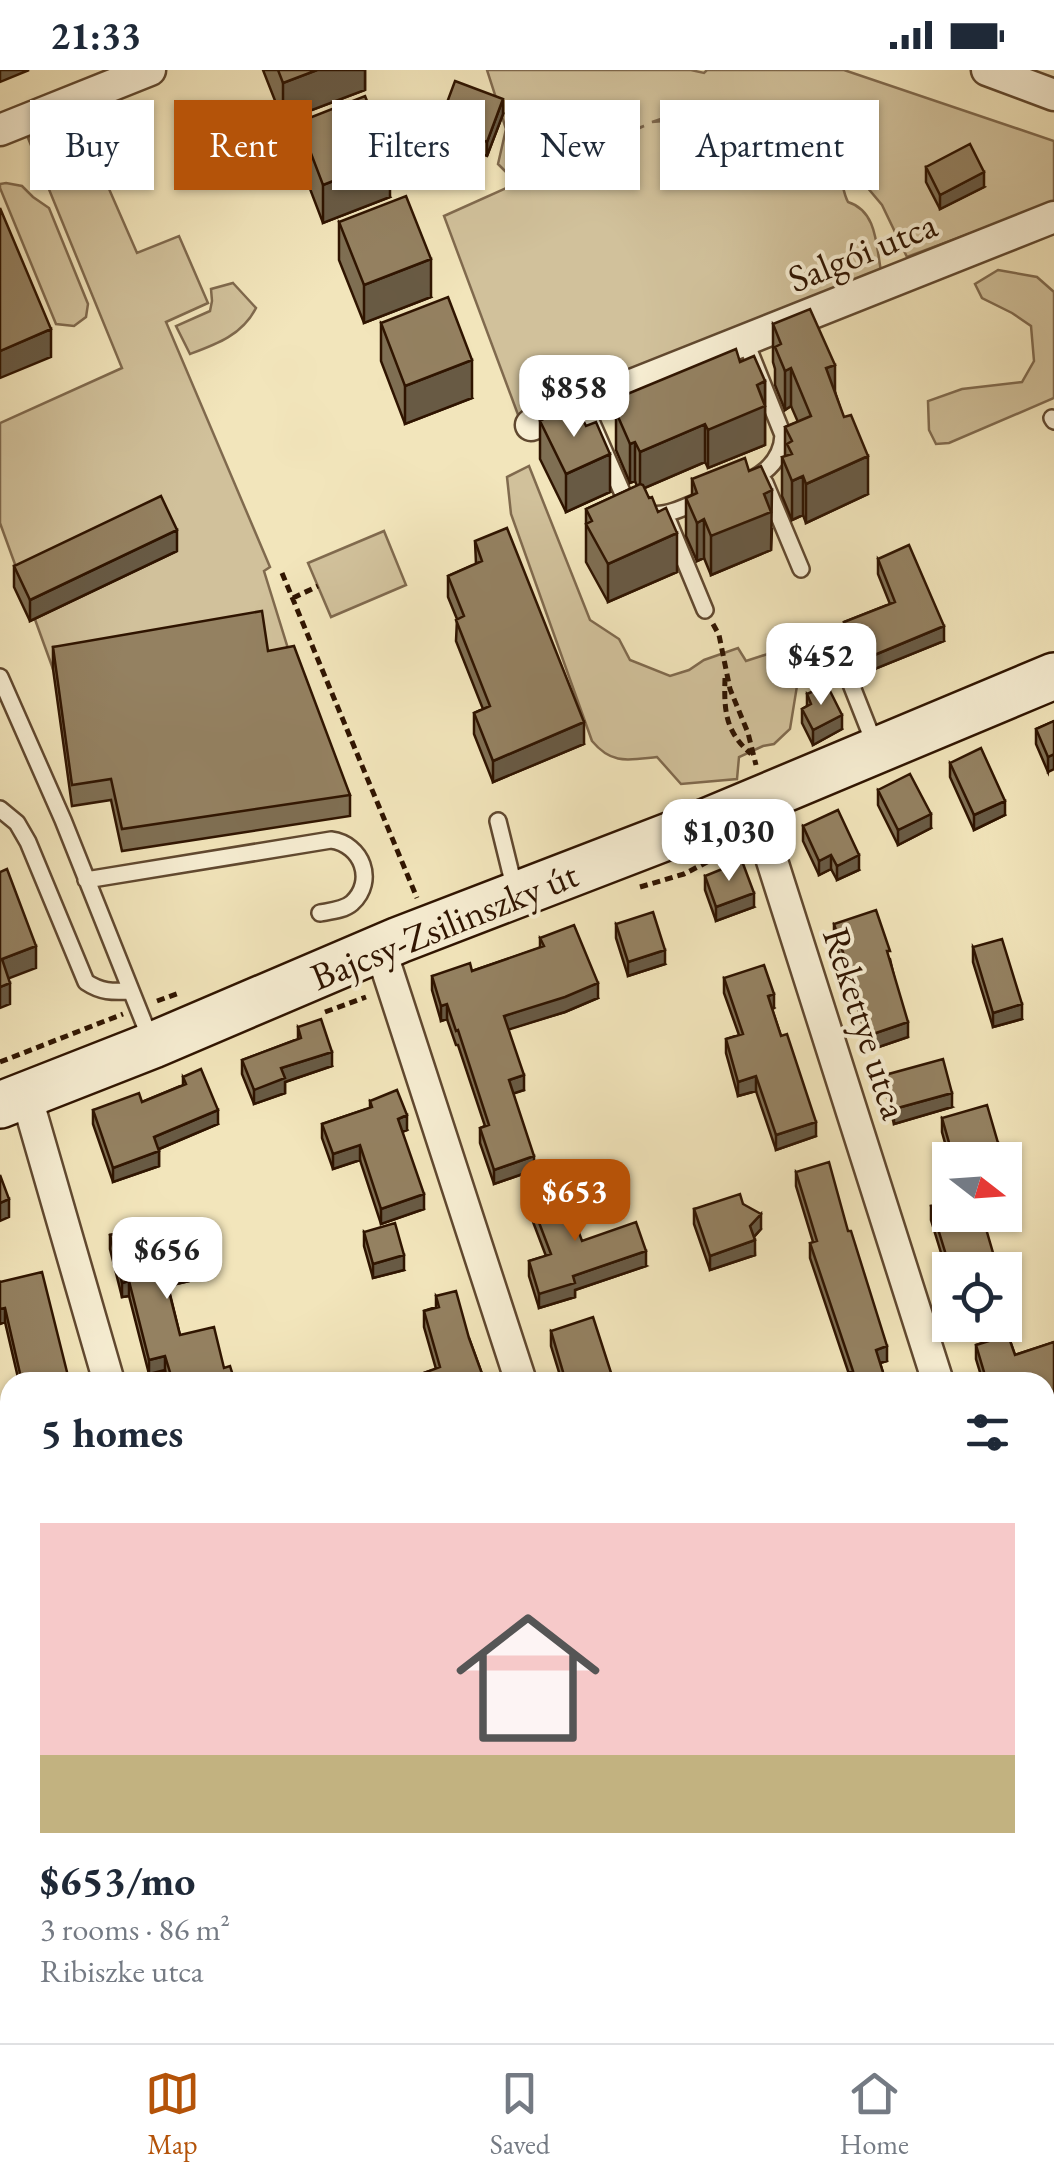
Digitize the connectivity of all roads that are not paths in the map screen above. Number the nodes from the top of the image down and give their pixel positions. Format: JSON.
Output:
{"nodes":[{"id":1,"x":150,"y":70,"type":"edge"},
{"id":2,"x":987,"y":70,"type":"edge"},
{"id":3,"x":86,"y":82,"type":"edge"},
{"id":4,"x":1054,"y":95,"type":"edge"},
{"id":5,"x":0,"y":130,"type":"edge"},
{"id":6,"x":1054,"y":217,"type":"edge"},
{"id":7,"x":745,"y":340,"type":"junction"},
{"id":8,"x":584,"y":405,"type":"junction"},
{"id":9,"x":532,"y":425,"type":"dead end"},
{"id":10,"x":762,"y":475,"type":"junction"},
{"id":11,"x":729,"y":488,"type":"edge"},
{"id":12,"x":713,"y":495,"type":"edge"},
{"id":13,"x":665,"y":515,"type":"junction"},
{"id":14,"x":801,"y":569,"type":"dead end"},
{"id":15,"x":704,"y":610,"type":"road end"},
{"id":16,"x":834,"y":641,"type":"dead end"},
{"id":17,"x":1054,"y":676,"type":"edge"},
{"id":18,"x":0,"y":677,"type":"edge"},
{"id":19,"x":877,"y":749,"type":"junction"},
{"id":20,"x":755,"y":785,"type":"junction"},
{"id":21,"x":0,"y":809,"type":"edge"},
{"id":22,"x":498,"y":820,"type":"dead end"},
{"id":23,"x":86,"y":880,"type":"junction"},
{"id":24,"x":516,"y":894,"type":"junction"},
{"id":25,"x":320,"y":913,"type":"dead end"},
{"id":26,"x":380,"y":948,"type":"junction"},
{"id":27,"x":130,"y":991,"type":"junction"},
{"id":28,"x":145,"y":1027,"type":"junction"},
{"id":29,"x":9,"y":1087,"type":"edge"},
{"id":30,"x":107,"y":1372,"type":"edge"},
{"id":31,"x":518,"y":1372,"type":"edge"},
{"id":32,"x":935,"y":1372,"type":"edge"}],
"edges":[{"from":1,"to":3,"type":"street"},
{"from":2,"to":4,"type":"street"},
{"from":3,"to":5,"type":"street"},
{"from":6,"to":7,"type":"street","name":"Salgói utca"},
{"from":7,"to":8,"type":"street","name":"Salgói utca"},
{"from":7,"to":10,"type":"lane"},
{"from":8,"to":9,"type":"street","name":"Salgói utca"},
{"from":8,"to":13,"type":"lane"},
{"from":10,"to":11,"type":"lane"},
{"from":10,"to":14,"type":"lane"},
{"from":12,"to":13,"type":"lane"},
{"from":13,"to":15,"type":"lane"},
{"from":16,"to":19,"type":"lane"},
{"from":17,"to":19,"type":"main road","name":"Bajcsy-Zsilinszky út"},
{"from":18,"to":23,"type":"lane"},
{"from":19,"to":20,"type":"main road","name":"Bajcsy-Zsilinszky út"},
{"from":20,"to":24,"type":"main road","name":"Bajcsy-Zsilinszky út"},
{"from":20,"to":32,"type":"street","name":"Rekettye utca"},
{"from":21,"to":27,"type":"lane"},
{"from":22,"to":24,"type":"lane"},
{"from":23,"to":25,"type":"lane"},
{"from":23,"to":27,"type":"lane"},
{"from":24,"to":26,"type":"main road","name":"Bajcsy-Zsilinszky út"},
{"from":26,"to":28,"type":"main road","name":"Bajcsy-Zsilinszky út"},
{"from":26,"to":31,"type":"street"},
{"from":27,"to":28,"type":"lane"},
{"from":28,"to":29,"type":"main road","name":"Bajcsy-Zsilinszky út"},
{"from":29,"to":30,"type":"street"}]}
